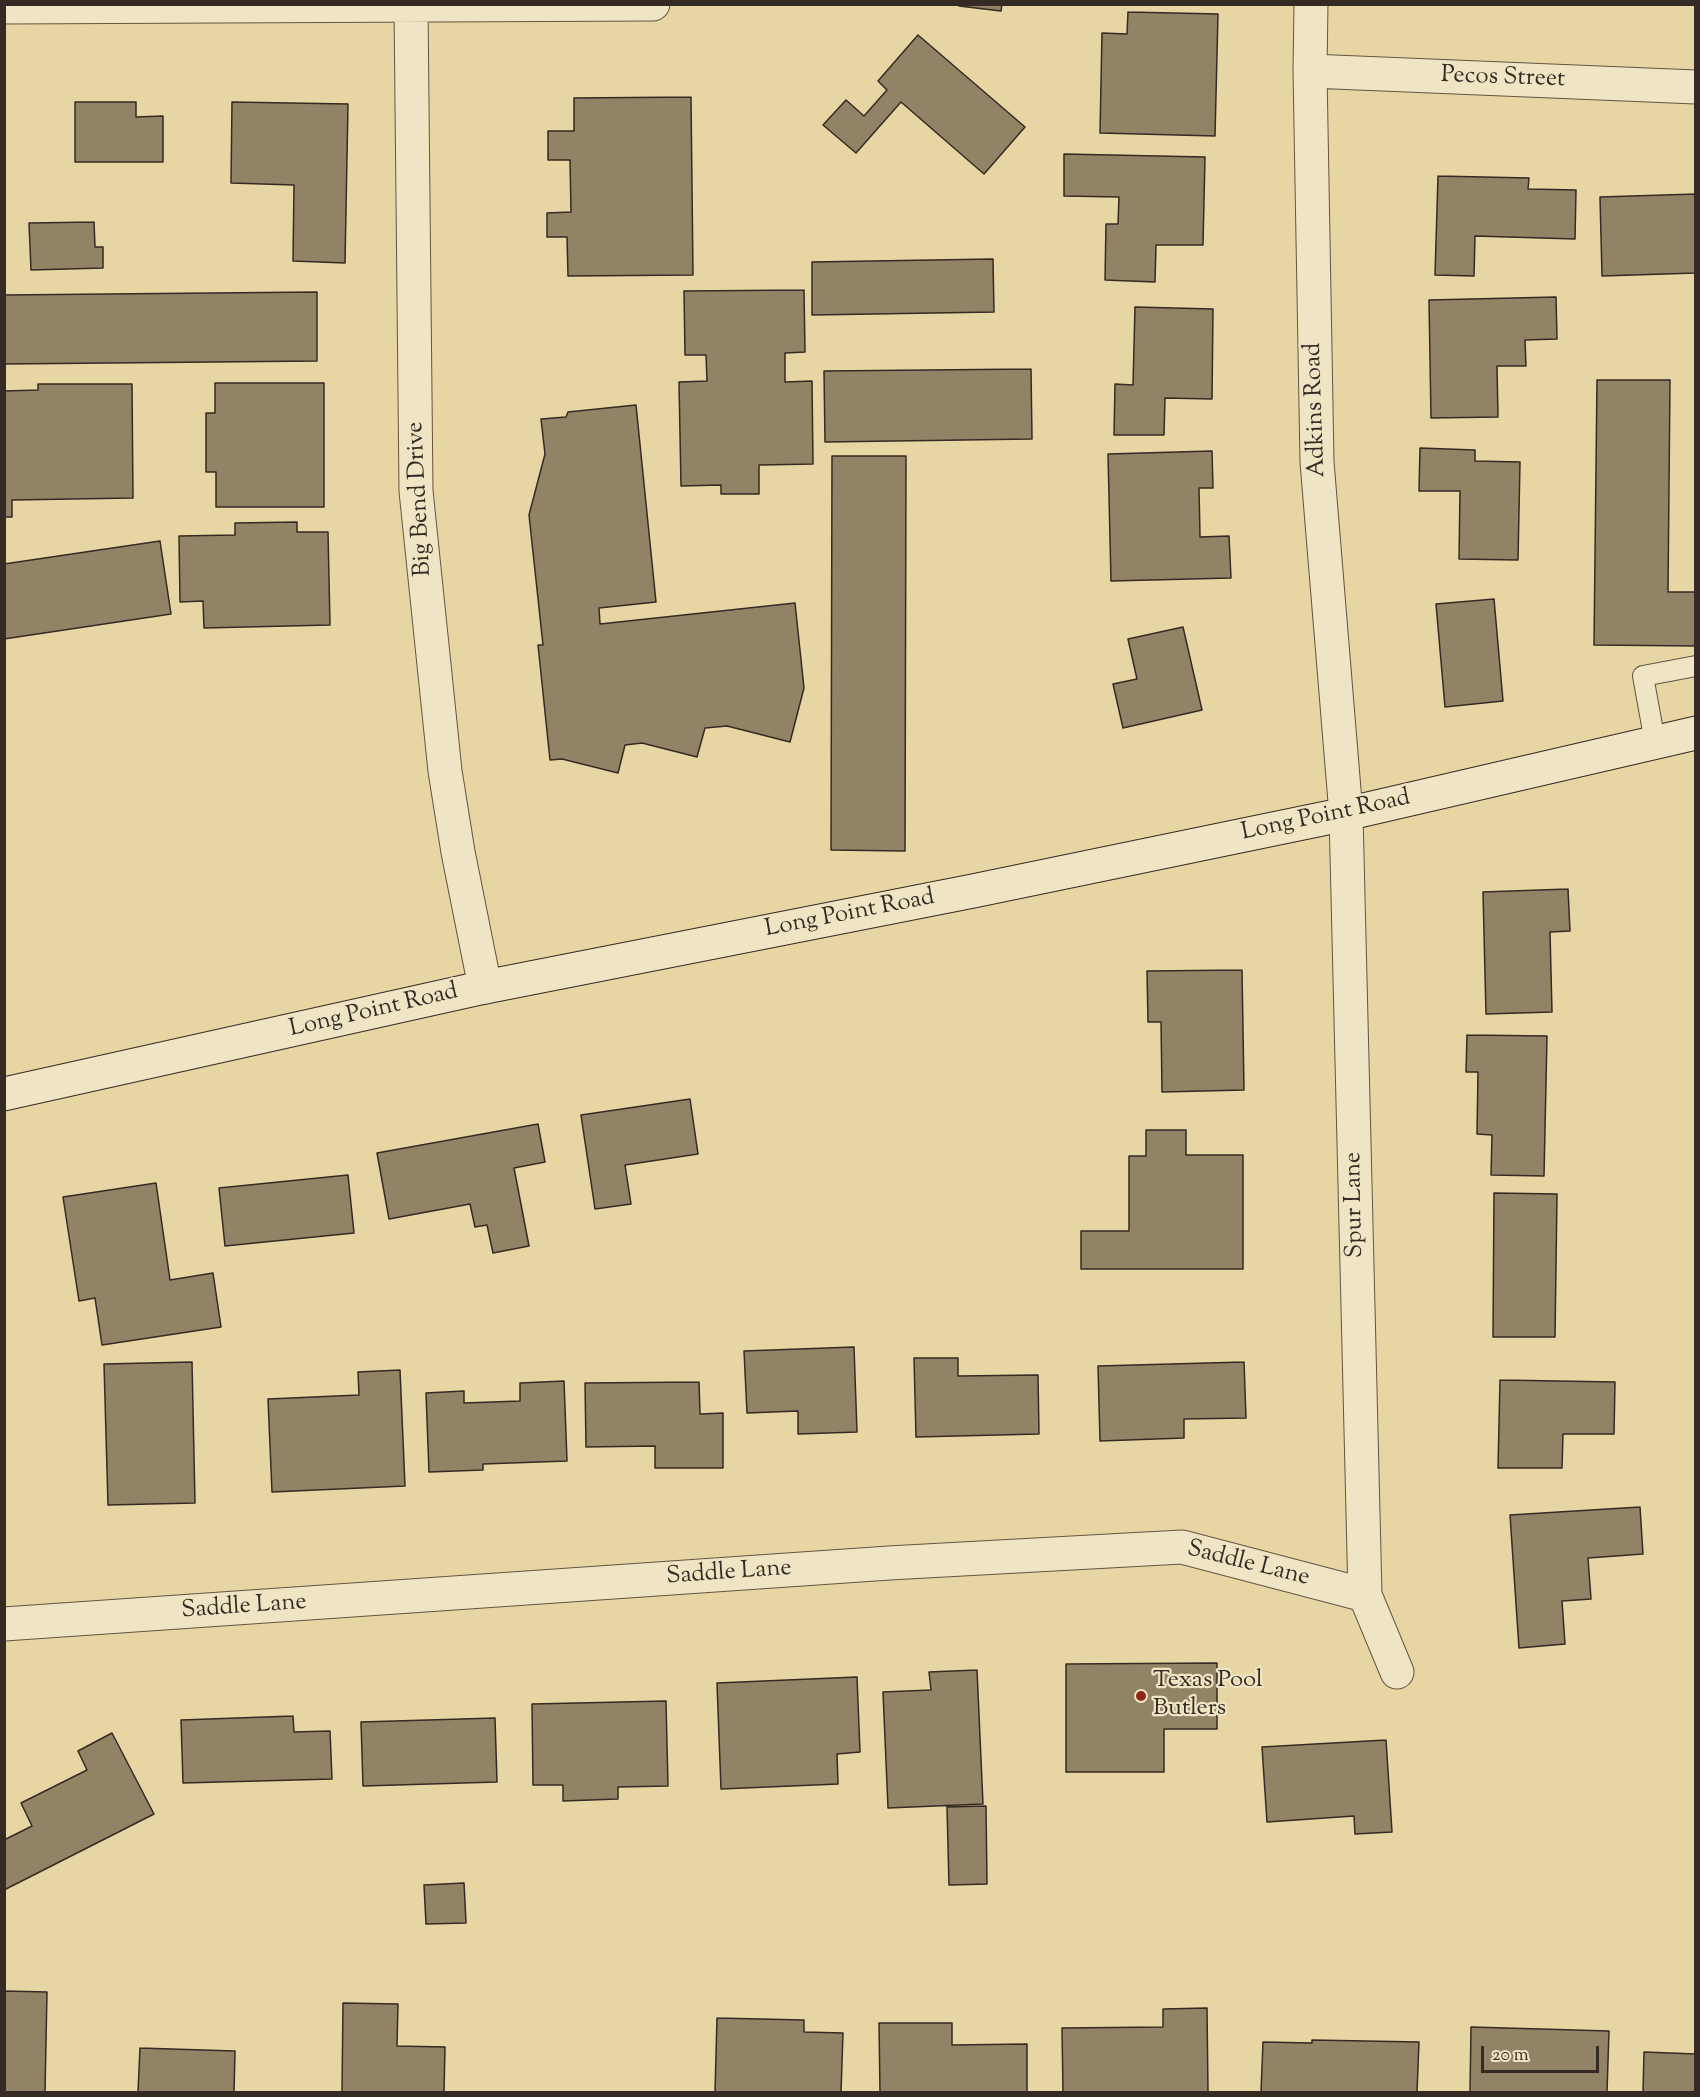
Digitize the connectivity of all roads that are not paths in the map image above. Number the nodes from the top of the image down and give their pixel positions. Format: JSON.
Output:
{"nodes":[{"id":1,"x":653,"y":4,"type":"edge"},
{"id":2,"x":1311,"y":4,"type":"edge"},
{"id":3,"x":411,"y":6,"type":"junction"},
{"id":4,"x":4,"y":7,"type":"edge"},
{"id":5,"x":1310,"y":71,"type":"junction"},
{"id":6,"x":1695,"y":87,"type":"edge"},
{"id":7,"x":1695,"y":666,"type":"edge"},
{"id":8,"x":1695,"y":734,"type":"edge"},
{"id":9,"x":1655,"y":742,"type":"junction"},
{"id":10,"x":1346,"y":814,"type":"junction"},
{"id":11,"x":485,"y":987,"type":"junction"},
{"id":12,"x":4,"y":1094,"type":"edge"},
{"id":13,"x":1365,"y":1595,"type":"junction"},
{"id":14,"x":4,"y":1624,"type":"edge"},
{"id":15,"x":1397,"y":1672,"type":"dead end"}],
"edges":[{"from":1,"to":3,"type":"street"},
{"from":2,"to":5,"type":"street","name":"Adkins Road"},
{"from":3,"to":4,"type":"street"},
{"from":3,"to":11,"type":"street","name":"Big Bend Drive"},
{"from":5,"to":6,"type":"street","name":"Pecos Street"},
{"from":5,"to":10,"type":"street","name":"Adkins Road"},
{"from":7,"to":9,"type":"lane"},
{"from":8,"to":9,"type":"street","name":"Long Point Road"},
{"from":9,"to":10,"type":"street","name":"Long Point Road"},
{"from":10,"to":11,"type":"street","name":"Long Point Road"},
{"from":10,"to":13,"type":"street","name":"Spur Lane"},
{"from":11,"to":12,"type":"street","name":"Long Point Road"},
{"from":13,"to":14,"type":"street","name":"Saddle Lane"},
{"from":13,"to":15,"type":"street"}]}
